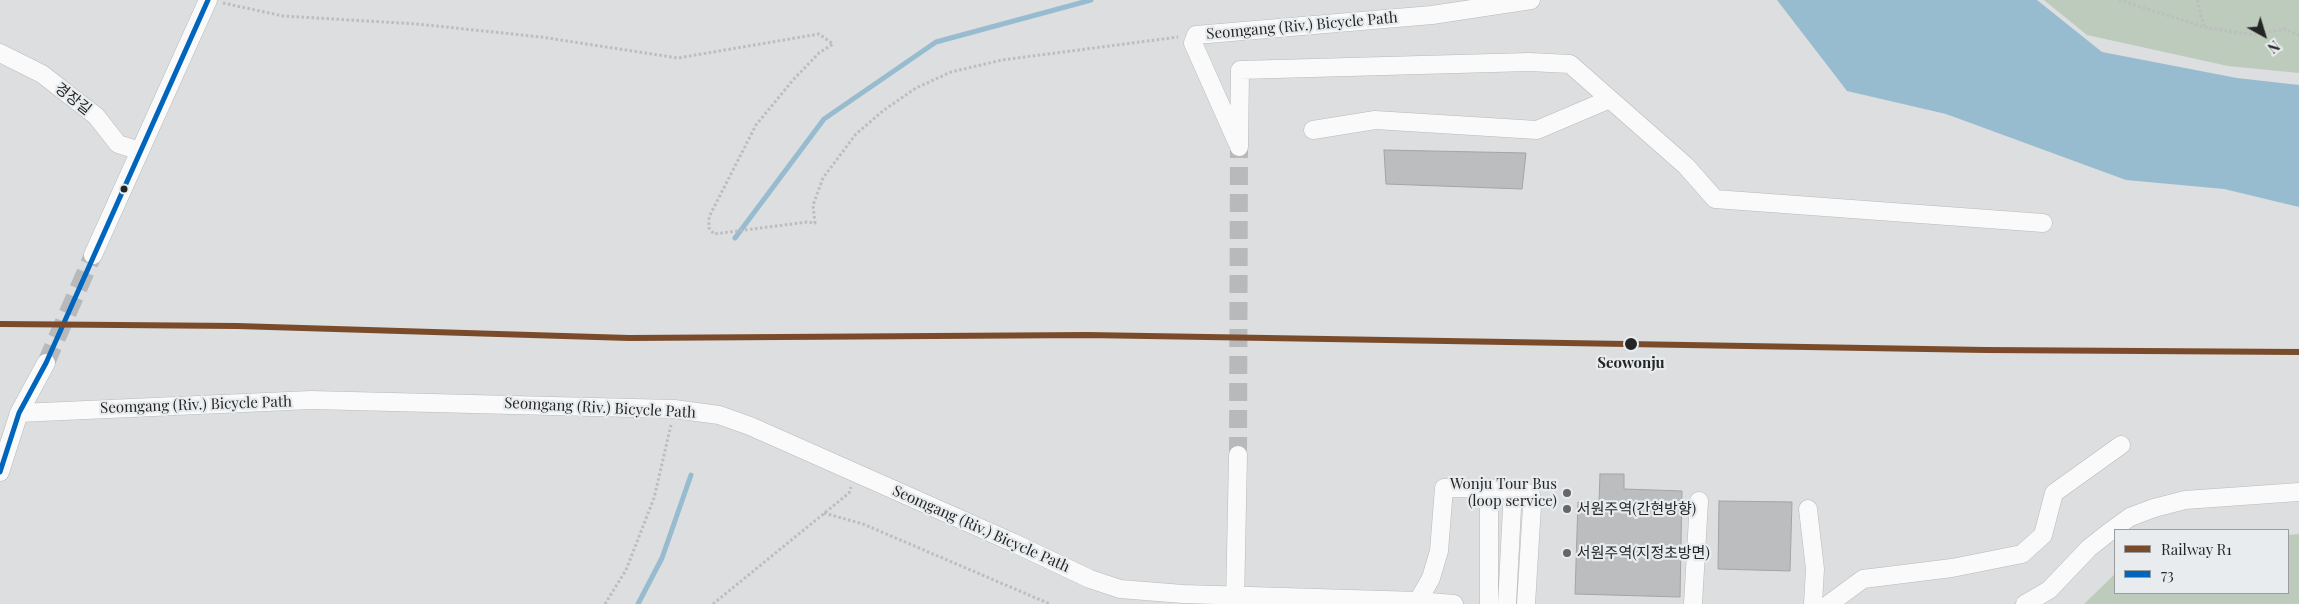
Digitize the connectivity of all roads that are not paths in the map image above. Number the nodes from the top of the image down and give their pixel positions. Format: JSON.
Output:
{"nodes":[{"id":1,"x":208,"y":0,"type":"edge"},
{"id":2,"x":1531,"y":0,"type":"edge"},
{"id":3,"x":0,"y":53,"type":"edge"},
{"id":4,"x":1610,"y":99,"type":"junction"},
{"id":5,"x":1313,"y":130,"type":"dead end"},
{"id":6,"x":140,"y":151,"type":"junction"},
{"id":7,"x":2043,"y":224,"type":"dead end"},
{"id":8,"x":93,"y":255,"type":"tunnel mouth"},
{"id":9,"x":46,"y":363,"type":"tunnel mouth"},
{"id":10,"x":19,"y":413,"type":"junction"},
{"id":11,"x":2121,"y":445,"type":"dead end"},
{"id":12,"x":1238,"y":455,"type":"tunnel mouth"},
{"id":13,"x":0,"y":472,"type":"edge"},
{"id":14,"x":1490,"y":488,"type":"junction"},
{"id":15,"x":1513,"y":489,"type":"junction"},
{"id":16,"x":2299,"y":492,"type":"edge"},
{"id":17,"x":1699,"y":500,"type":"dead end"},
{"id":18,"x":1808,"y":509,"type":"dead end"},
{"id":19,"x":1235,"y":600,"type":"edge"},
{"id":20,"x":1418,"y":601,"type":"junction"},
{"id":21,"x":1454,"y":604,"type":"edge"},
{"id":22,"x":1489,"y":604,"type":"edge"},
{"id":23,"x":1507,"y":604,"type":"edge"},
{"id":24,"x":1526,"y":604,"type":"edge"},
{"id":25,"x":1693,"y":604,"type":"edge"},
{"id":26,"x":1813,"y":604,"type":"edge"},
{"id":27,"x":1829,"y":604,"type":"edge"},
{"id":28,"x":2026,"y":604,"type":"edge"}],
"edges":[{"from":1,"to":6,"type":"street"},
{"from":2,"to":4,"type":"street","name":"Seomgang (Riv.) Bicycle Path"},
{"from":3,"to":6,"type":"street","name":"경장길"},
{"from":4,"to":5,"type":"street"},
{"from":4,"to":7,"type":"street"},
{"from":6,"to":8,"type":"street"},
{"from":9,"to":10,"type":"street"},
{"from":10,"to":13,"type":"street"},
{"from":10,"to":19,"type":"street","name":"Seomgang (Riv.) Bicycle Path"},
{"from":11,"to":27,"type":"street"},
{"from":12,"to":19,"type":"street"},
{"from":14,"to":15,"type":"street"},
{"from":14,"to":20,"type":"street"},
{"from":14,"to":22,"type":"street"},
{"from":15,"to":23,"type":"street"},
{"from":15,"to":24,"type":"street"},
{"from":16,"to":28,"type":"street"},
{"from":17,"to":25,"type":"street"},
{"from":18,"to":26,"type":"street"},
{"from":19,"to":20,"type":"street","name":"Seomgang (Riv.) Bicycle Path"},
{"from":20,"to":21,"type":"street","name":"Seomgang (Riv.) Bicycle Path"}]}
